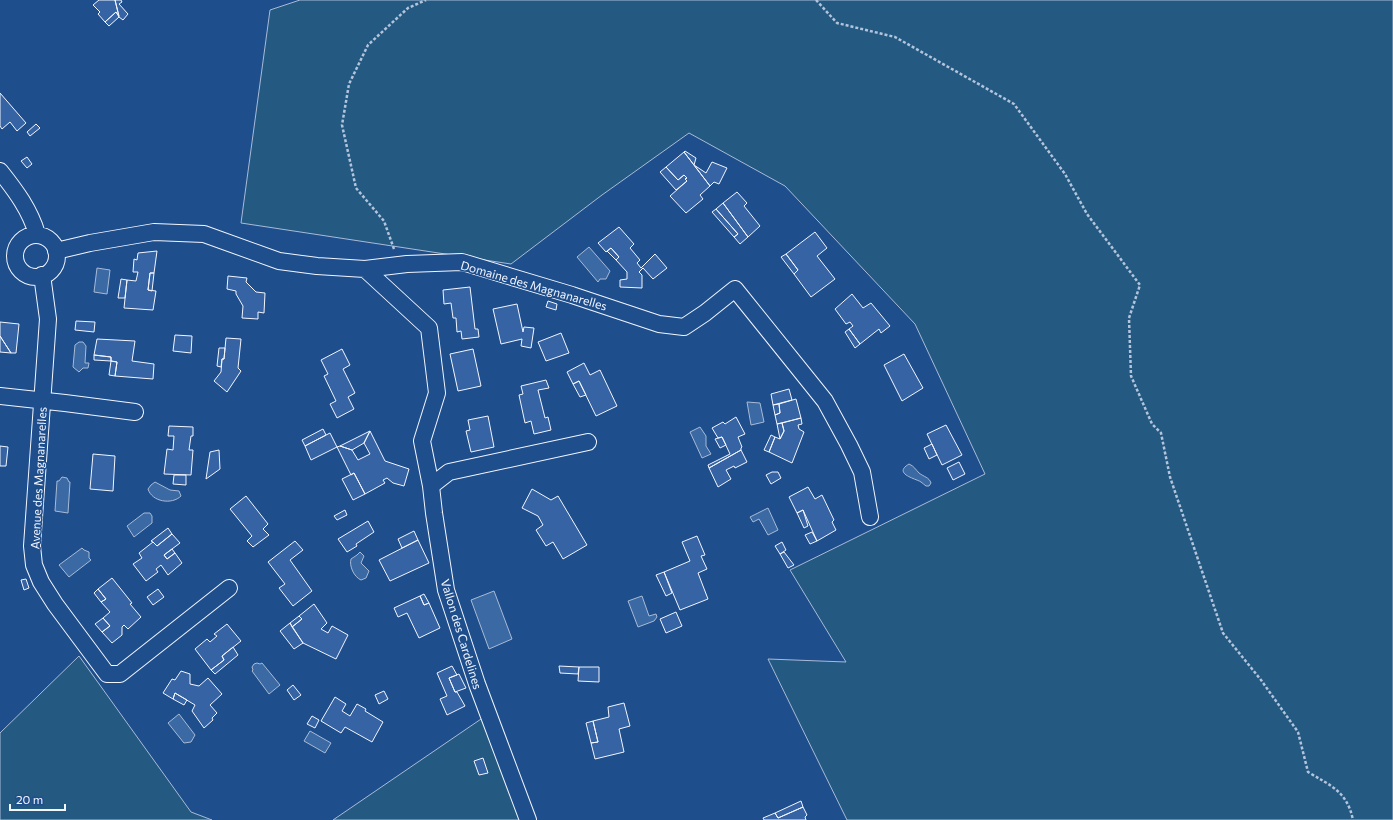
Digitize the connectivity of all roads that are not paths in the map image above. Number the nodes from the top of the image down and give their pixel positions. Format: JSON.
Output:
{"nodes":[{"id":1,"x":0,"y":171,"type":"edge"},
{"id":2,"x":37,"y":234,"type":"junction"},
{"id":3,"x":56,"y":251,"type":"junction"},
{"id":4,"x":365,"y":269,"type":"junction"},
{"id":5,"x":42,"y":275,"type":"junction"},
{"id":6,"x":0,"y":396,"type":"edge"},
{"id":7,"x":43,"y":400,"type":"junction"},
{"id":8,"x":135,"y":412,"type":"dead end"},
{"id":9,"x":588,"y":442,"type":"dead end"},
{"id":10,"x":432,"y":486,"type":"junction"},
{"id":11,"x":870,"y":517,"type":"dead end"},
{"id":12,"x":229,"y":588,"type":"dead end"},
{"id":13,"x":528,"y":820,"type":"edge"}],
"edges":[{"from":1,"to":2,"type":"street"},
{"from":2,"to":3,"type":"street"},
{"from":2,"to":5,"type":"street"},
{"from":3,"to":4,"type":"street","name":"Domaine des Magnanarelles"},
{"from":3,"to":5,"type":"street"},
{"from":4,"to":10,"type":"street","name":"Vallon des Cardelines"},
{"from":4,"to":11,"type":"street","name":"Domaine des Magnanarelles"},
{"from":5,"to":7,"type":"street","name":"Avenue des Magnanarelles"},
{"from":6,"to":7,"type":"street"},
{"from":7,"to":8,"type":"street"},
{"from":7,"to":12,"type":"street","name":"Avenue des Magnanarelles"},
{"from":9,"to":10,"type":"street"},
{"from":10,"to":13,"type":"street","name":"Vallon des Cardelines"}]}
